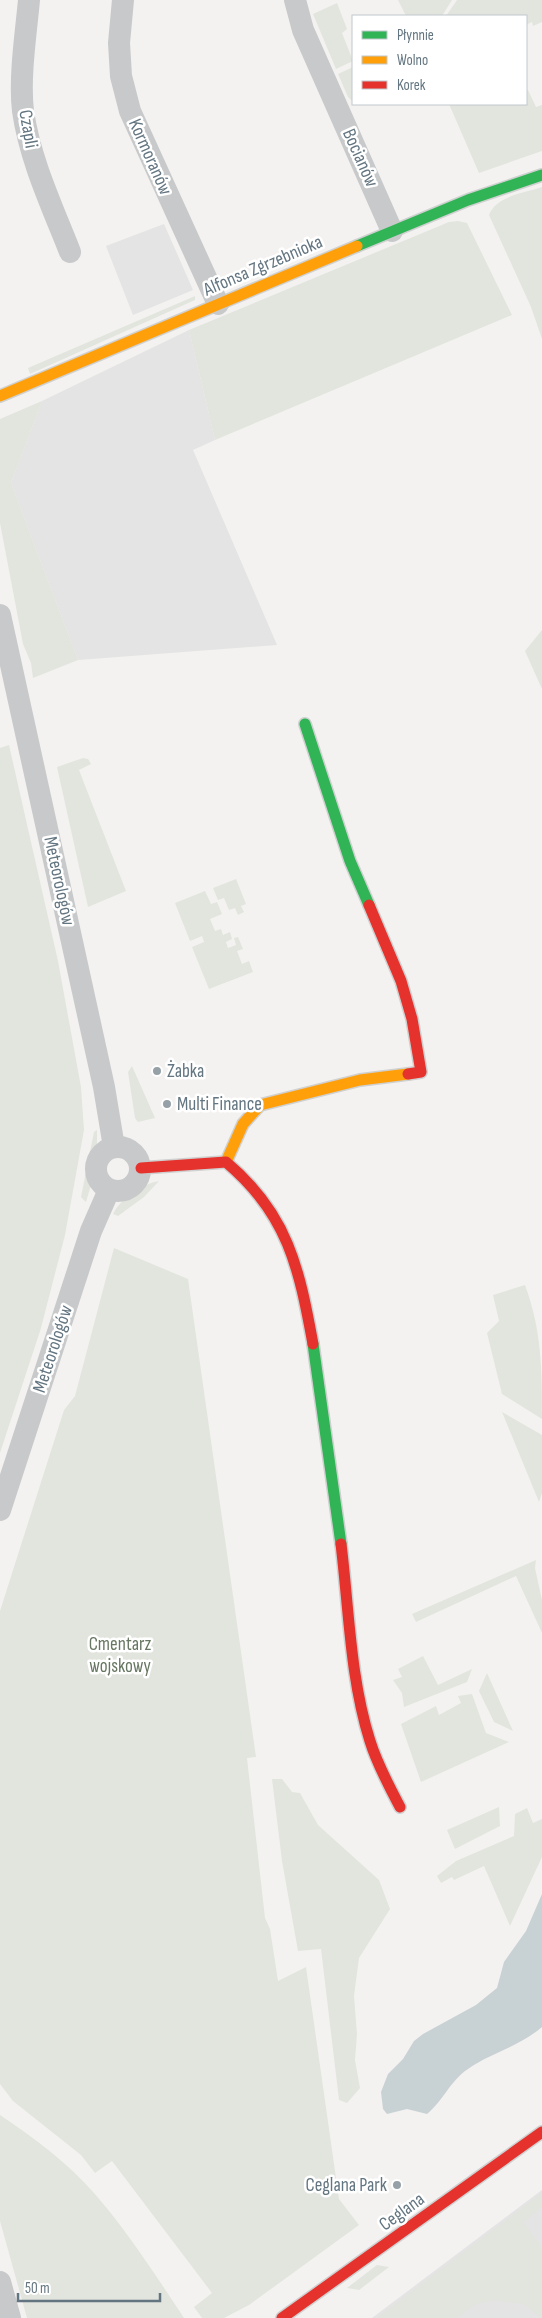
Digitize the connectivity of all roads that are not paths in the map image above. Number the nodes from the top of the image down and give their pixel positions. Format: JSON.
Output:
{"nodes":[{"id":1,"x":29,"y":0,"type":"edge"},
{"id":2,"x":123,"y":0,"type":"edge"},
{"id":3,"x":295,"y":0,"type":"edge"},
{"id":4,"x":542,"y":175,"type":"edge"},
{"id":5,"x":392,"y":231,"type":"junction"},
{"id":6,"x":70,"y":252,"type":"dead end"},
{"id":7,"x":218,"y":304,"type":"junction"},
{"id":8,"x":0,"y":396,"type":"edge"},
{"id":9,"x":0,"y":615,"type":"edge"},
{"id":10,"x":305,"y":724,"type":"dead end"},
{"id":11,"x":114,"y":1147,"type":"junction"},
{"id":12,"x":226,"y":1162,"type":"junction"},
{"id":13,"x":141,"y":1168,"type":"junction"},
{"id":14,"x":109,"y":1190,"type":"junction"},
{"id":15,"x":0,"y":1510,"type":"edge"},
{"id":16,"x":400,"y":1807,"type":"dead end"},
{"id":17,"x":542,"y":2132,"type":"edge"},
{"id":18,"x":0,"y":2282,"type":"edge"},
{"id":19,"x":10,"y":2318,"type":"edge"},
{"id":20,"x":282,"y":2318,"type":"edge"}],
"edges":[{"from":1,"to":6,"type":"street","name":"Czapli"},
{"from":2,"to":7,"type":"street","name":"Kormoranów"},
{"from":3,"to":5,"type":"street","name":"Bocianów"},
{"from":4,"to":5,"type":"street","name":"Alfonsa Zgrzebnioka"},
{"from":5,"to":7,"type":"street","name":"Alfonsa Zgrzebnioka"},
{"from":7,"to":8,"type":"street","name":"Alfonsa Zgrzebnioka"},
{"from":9,"to":11,"type":"street","name":"Meteorologów"},
{"from":10,"to":12,"type":"street"},
{"from":11,"to":13,"type":"street"},
{"from":11,"to":14,"type":"street"},
{"from":12,"to":13,"type":"street"},
{"from":12,"to":16,"type":"street"},
{"from":13,"to":14,"type":"street"},
{"from":14,"to":15,"type":"street","name":"Meteorologów"},
{"from":17,"to":20,"type":"street","name":"Ceglana"},
{"from":18,"to":19,"type":"street"}]}
